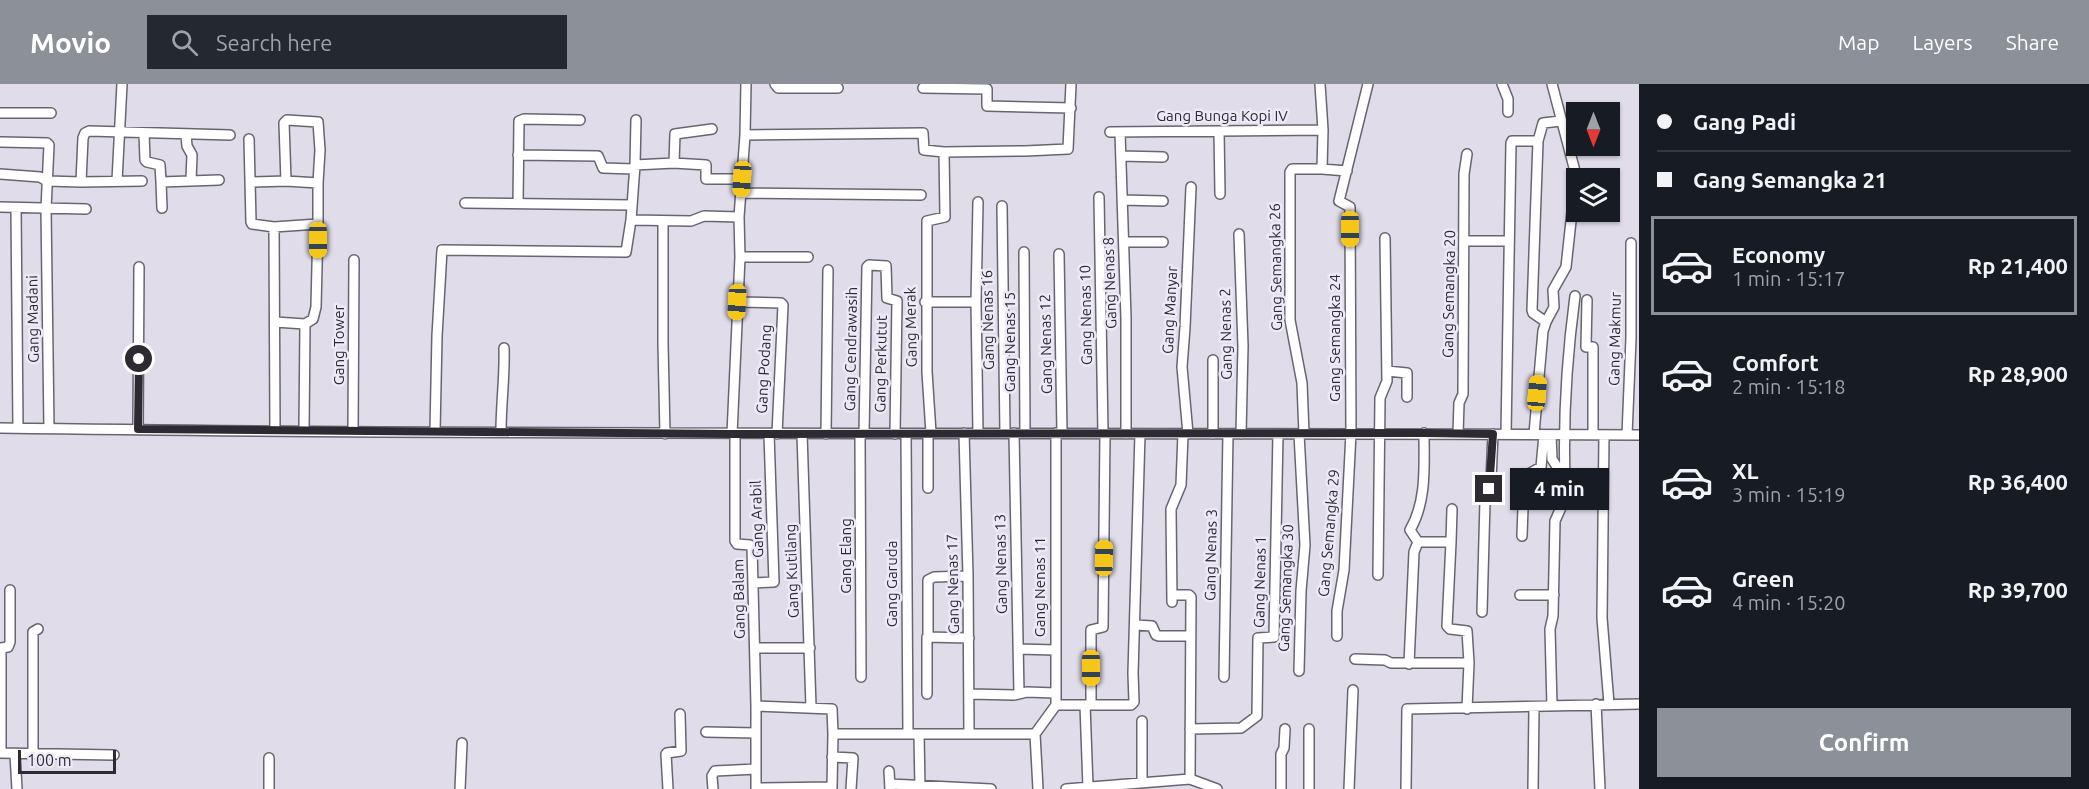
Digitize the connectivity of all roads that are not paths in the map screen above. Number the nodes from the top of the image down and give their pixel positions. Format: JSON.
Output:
{"nodes":[{"id":1,"x":122,"y":84,"type":"edge"},
{"id":2,"x":746,"y":84,"type":"edge"},
{"id":3,"x":775,"y":84,"type":"edge"},
{"id":4,"x":1071,"y":84,"type":"edge"},
{"id":5,"x":1320,"y":84,"type":"edge"},
{"id":6,"x":1368,"y":84,"type":"edge"},
{"id":7,"x":1502,"y":84,"type":"edge"},
{"id":8,"x":1552,"y":84,"type":"edge"},
{"id":9,"x":794,"y":86,"type":"edge"},
{"id":10,"x":987,"y":86,"type":"edge"},
{"id":11,"x":838,"y":88,"type":"dead end"},
{"id":12,"x":923,"y":88,"type":"dead end"},
{"id":13,"x":1071,"y":108,"type":"junction"},
{"id":14,"x":51,"y":112,"type":"dead end"},
{"id":15,"x":1508,"y":112,"type":"dead end"},
{"id":16,"x":0,"y":113,"type":"edge"},
{"id":17,"x":580,"y":120,"type":"dead end"},
{"id":18,"x":636,"y":120,"type":"dead end"},
{"id":19,"x":1561,"y":121,"type":"junction"},
{"id":20,"x":712,"y":129,"type":"dead end"},
{"id":21,"x":1219,"y":130,"type":"junction"},
{"id":22,"x":1323,"y":130,"type":"junction"},
{"id":23,"x":121,"y":131,"type":"junction"},
{"id":24,"x":1118,"y":132,"type":"joint"},
{"id":25,"x":144,"y":133,"type":"junction"},
{"id":26,"x":186,"y":135,"type":"junction"},
{"id":27,"x":230,"y":135,"type":"dead end"},
{"id":28,"x":745,"y":135,"type":"junction"},
{"id":29,"x":249,"y":139,"type":"dead end"},
{"id":30,"x":1538,"y":141,"type":"junction"},
{"id":31,"x":1,"y":142,"type":"edge"},
{"id":32,"x":944,"y":152,"type":"junction"},
{"id":33,"x":1467,"y":154,"type":"dead end"},
{"id":34,"x":518,"y":155,"type":"junction"},
{"id":35,"x":1121,"y":156,"type":"junction"},
{"id":36,"x":1163,"y":157,"type":"dead end"},
{"id":37,"x":674,"y":164,"type":"junction"},
{"id":38,"x":635,"y":167,"type":"junction"},
{"id":39,"x":1322,"y":169,"type":"junction"},
{"id":40,"x":1347,"y":171,"type":"junction"},
{"id":41,"x":0,"y":174,"type":"edge"},
{"id":42,"x":742,"y":179,"type":"junction"},
{"id":43,"x":191,"y":180,"type":"junction"},
{"id":44,"x":219,"y":180,"type":"dead end"},
{"id":45,"x":117,"y":181,"type":"junction"},
{"id":46,"x":142,"y":181,"type":"dead end"},
{"id":47,"x":285,"y":181,"type":"junction"},
{"id":48,"x":47,"y":182,"type":"junction"},
{"id":49,"x":81,"y":182,"type":"junction"},
{"id":50,"x":161,"y":182,"type":"junction"},
{"id":51,"x":250,"y":182,"type":"junction"},
{"id":52,"x":318,"y":183,"type":"junction"},
{"id":53,"x":1191,"y":187,"type":"dead end"},
{"id":54,"x":741,"y":193,"type":"junction"},
{"id":55,"x":1220,"y":194,"type":"dead end"},
{"id":56,"x":921,"y":195,"type":"dead end"},
{"id":57,"x":1099,"y":197,"type":"dead end"},
{"id":58,"x":1122,"y":200,"type":"junction"},
{"id":59,"x":1163,"y":201,"type":"dead end"},
{"id":60,"x":978,"y":202,"type":"dead end"},
{"id":61,"x":465,"y":203,"type":"dead end"},
{"id":62,"x":518,"y":203,"type":"junction"},
{"id":63,"x":631,"y":206,"type":"junction"},
{"id":64,"x":1002,"y":206,"type":"dead end"},
{"id":65,"x":0,"y":207,"type":"edge"},
{"id":66,"x":16,"y":208,"type":"junction"},
{"id":67,"x":162,"y":208,"type":"dead end"},
{"id":68,"x":46,"y":209,"type":"junction"},
{"id":69,"x":86,"y":209,"type":"dead end"},
{"id":70,"x":739,"y":217,"type":"junction"},
{"id":71,"x":632,"y":220,"type":"junction"},
{"id":72,"x":663,"y":221,"type":"junction"},
{"id":73,"x":318,"y":225,"type":"junction"},
{"id":74,"x":274,"y":227,"type":"junction"},
{"id":75,"x":1239,"y":234,"type":"dead end"},
{"id":76,"x":1385,"y":238,"type":"dead end"},
{"id":77,"x":1465,"y":241,"type":"junction"},
{"id":78,"x":1509,"y":241,"type":"junction"},
{"id":79,"x":1124,"y":242,"type":"junction"},
{"id":80,"x":1163,"y":242,"type":"dead end"},
{"id":81,"x":1631,"y":243,"type":"dead end"},
{"id":82,"x":1024,"y":252,"type":"dead end"},
{"id":83,"x":1059,"y":254,"type":"dead end"},
{"id":84,"x":740,"y":257,"type":"junction"},
{"id":85,"x":808,"y":257,"type":"dead end"},
{"id":86,"x":354,"y":260,"type":"dead end"},
{"id":87,"x":868,"y":266,"type":"joint"},
{"id":88,"x":139,"y":267,"type":"dead end"},
{"id":89,"x":828,"y":270,"type":"dead end"},
{"id":90,"x":1575,"y":296,"type":"dead end"},
{"id":91,"x":1587,"y":300,"type":"dead end"},
{"id":92,"x":737,"y":302,"type":"junction"},
{"id":93,"x":926,"y":302,"type":"junction"},
{"id":94,"x":976,"y":302,"type":"junction"},
{"id":95,"x":275,"y":322,"type":"junction"},
{"id":96,"x":1545,"y":322,"type":"junction"},
{"id":97,"x":305,"y":324,"type":"junction"},
{"id":98,"x":504,"y":348,"type":"dead end"},
{"id":99,"x":1213,"y":360,"type":"dead end"},
{"id":100,"x":1387,"y":371,"type":"junction"},
{"id":101,"x":1407,"y":397,"type":"dead end"},
{"id":102,"x":0,"y":428,"type":"edge"},
{"id":103,"x":18,"y":428,"type":"junction"},
{"id":104,"x":49,"y":428,"type":"junction"},
{"id":105,"x":138,"y":429,"type":"junction"},
{"id":106,"x":275,"y":430,"type":"junction"},
{"id":107,"x":304,"y":430,"type":"junction"},
{"id":108,"x":353,"y":431,"type":"junction"},
{"id":109,"x":435,"y":431,"type":"junction"},
{"id":110,"x":501,"y":431,"type":"junction"},
{"id":111,"x":929,"y":433,"type":"junction"},
{"id":112,"x":964,"y":433,"type":"junction"},
{"id":113,"x":978,"y":433,"type":"junction"},
{"id":114,"x":1009,"y":433,"type":"junction"},
{"id":115,"x":1025,"y":433,"type":"junction"},
{"id":116,"x":1059,"y":433,"type":"junction"},
{"id":117,"x":1351,"y":433,"type":"junction"},
{"id":118,"x":1380,"y":433,"type":"junction"},
{"id":119,"x":1424,"y":433,"type":"junction"},
{"id":120,"x":665,"y":434,"type":"junction"},
{"id":121,"x":733,"y":434,"type":"junction"},
{"id":122,"x":773,"y":434,"type":"junction"},
{"id":123,"x":802,"y":434,"type":"junction"},
{"id":124,"x":826,"y":434,"type":"junction"},
{"id":125,"x":862,"y":434,"type":"junction"},
{"id":126,"x":895,"y":434,"type":"junction"},
{"id":127,"x":906,"y":434,"type":"junction"},
{"id":128,"x":1104,"y":434,"type":"junction"},
{"id":129,"x":1126,"y":434,"type":"junction"},
{"id":130,"x":1140,"y":434,"type":"junction"},
{"id":131,"x":1186,"y":434,"type":"junction"},
{"id":132,"x":1213,"y":434,"type":"junction"},
{"id":133,"x":1228,"y":434,"type":"junction"},
{"id":134,"x":1241,"y":434,"type":"junction"},
{"id":135,"x":1278,"y":434,"type":"junction"},
{"id":136,"x":1302,"y":434,"type":"junction"},
{"id":137,"x":1458,"y":434,"type":"junction"},
{"id":138,"x":1489,"y":434,"type":"junction"},
{"id":139,"x":1506,"y":435,"type":"junction"},
{"id":140,"x":1543,"y":435,"type":"junction"},
{"id":141,"x":1564,"y":435,"type":"junction"},
{"id":142,"x":1593,"y":435,"type":"junction"},
{"id":143,"x":1604,"y":435,"type":"junction"},
{"id":144,"x":1627,"y":435,"type":"junction"},
{"id":145,"x":1639,"y":435,"type":"edge"},
{"id":146,"x":1565,"y":479,"type":"junction"},
{"id":147,"x":928,"y":488,"type":"dead end"},
{"id":148,"x":1452,"y":510,"type":"dead end"},
{"id":149,"x":1414,"y":535,"type":"junction"},
{"id":150,"x":1522,"y":536,"type":"dead end"},
{"id":151,"x":1450,"y":542,"type":"junction"},
{"id":152,"x":1378,"y":575,"type":"dead end"},
{"id":153,"x":968,"y":576,"type":"junction"},
{"id":154,"x":753,"y":583,"type":"junction"},
{"id":155,"x":10,"y":590,"type":"dead end"},
{"id":156,"x":1520,"y":595,"type":"dead end"},
{"id":157,"x":1554,"y":595,"type":"junction"},
{"id":158,"x":1482,"y":612,"type":"dead end"},
{"id":159,"x":1136,"y":625,"type":"junction"},
{"id":160,"x":38,"y":629,"type":"dead end"},
{"id":161,"x":1190,"y":636,"type":"junction"},
{"id":162,"x":1337,"y":636,"type":"dead end"},
{"id":163,"x":928,"y":637,"type":"junction"},
{"id":164,"x":969,"y":638,"type":"junction"},
{"id":165,"x":755,"y":648,"type":"junction"},
{"id":166,"x":810,"y":648,"type":"junction"},
{"id":167,"x":1019,"y":649,"type":"junction"},
{"id":168,"x":1055,"y":650,"type":"junction"},
{"id":169,"x":1354,"y":659,"type":"dead end"},
{"id":170,"x":1469,"y":663,"type":"junction"},
{"id":171,"x":1409,"y":664,"type":"junction"},
{"id":172,"x":1299,"y":670,"type":"dead end"},
{"id":173,"x":861,"y":677,"type":"dead end"},
{"id":174,"x":1224,"y":677,"type":"dead end"},
{"id":175,"x":1353,"y":690,"type":"dead end"},
{"id":176,"x":1019,"y":693,"type":"junction"},
{"id":177,"x":1055,"y":693,"type":"junction"},
{"id":178,"x":927,"y":694,"type":"dead end"},
{"id":179,"x":970,"y":694,"type":"junction"},
{"id":180,"x":1596,"y":704,"type":"junction"},
{"id":181,"x":1609,"y":704,"type":"junction"},
{"id":182,"x":1639,"y":704,"type":"edge"},
{"id":183,"x":1056,"y":705,"type":"junction"},
{"id":184,"x":1088,"y":705,"type":"junction"},
{"id":185,"x":756,"y":706,"type":"junction"},
{"id":186,"x":1534,"y":706,"type":"junction"},
{"id":187,"x":1552,"y":706,"type":"junction"},
{"id":188,"x":811,"y":707,"type":"junction"},
{"id":189,"x":1467,"y":709,"type":"junction"},
{"id":190,"x":680,"y":714,"type":"dead end"},
{"id":191,"x":1142,"y":721,"type":"dead end"},
{"id":192,"x":1190,"y":729,"type":"junction"},
{"id":193,"x":1285,"y":729,"type":"dead end"},
{"id":194,"x":1309,"y":729,"type":"dead end"},
{"id":195,"x":706,"y":732,"type":"dead end"},
{"id":196,"x":756,"y":733,"type":"junction"},
{"id":197,"x":833,"y":734,"type":"junction"},
{"id":198,"x":908,"y":734,"type":"junction"},
{"id":199,"x":920,"y":734,"type":"junction"},
{"id":200,"x":969,"y":734,"type":"junction"},
{"id":201,"x":1035,"y":734,"type":"junction"},
{"id":202,"x":462,"y":743,"type":"dead end"},
{"id":203,"x":0,"y":753,"type":"edge"},
{"id":204,"x":15,"y":754,"type":"junction"},
{"id":205,"x":33,"y":754,"type":"junction"},
{"id":206,"x":114,"y":755,"type":"dead end"},
{"id":207,"x":832,"y":757,"type":"junction"},
{"id":208,"x":269,"y":758,"type":"dead end"},
{"id":209,"x":756,"y":769,"type":"junction"},
{"id":210,"x":889,"y":771,"type":"dead end"},
{"id":211,"x":1190,"y":779,"type":"junction"},
{"id":212,"x":1142,"y":781,"type":"junction"},
{"id":213,"x":1163,"y":785,"type":"edge"},
{"id":214,"x":1124,"y":786,"type":"edge"},
{"id":215,"x":832,"y":787,"type":"junction"},
{"id":216,"x":851,"y":787,"type":"edge"},
{"id":217,"x":890,"y":787,"type":"edge"},
{"id":218,"x":920,"y":787,"type":"edge"},
{"id":219,"x":1088,"y":787,"type":"junction"},
{"id":220,"x":1100,"y":787,"type":"edge"},
{"id":221,"x":17,"y":789,"type":"edge"},
{"id":222,"x":269,"y":789,"type":"edge"},
{"id":223,"x":459,"y":789,"type":"edge"},
{"id":224,"x":668,"y":789,"type":"edge"},
{"id":225,"x":713,"y":789,"type":"edge"},
{"id":226,"x":756,"y":789,"type":"edge"},
{"id":227,"x":991,"y":789,"type":"edge"},
{"id":228,"x":1038,"y":789,"type":"edge"},
{"id":229,"x":1066,"y":789,"type":"edge"},
{"id":230,"x":1217,"y":789,"type":"edge"},
{"id":231,"x":1281,"y":789,"type":"edge"},
{"id":232,"x":1309,"y":789,"type":"edge"},
{"id":233,"x":1349,"y":789,"type":"edge"},
{"id":234,"x":1406,"y":789,"type":"edge"},
{"id":235,"x":1533,"y":789,"type":"edge"},
{"id":236,"x":1600,"y":789,"type":"edge"}],
"edges":[{"from":1,"to":23,"type":"street"},
{"from":2,"to":28,"type":"street"},
{"from":3,"to":9,"type":"street"},
{"from":4,"to":13,"type":"street"},
{"from":5,"to":22,"type":"street"},
{"from":6,"to":40,"type":"street"},
{"from":7,"to":15,"type":"street"},
{"from":8,"to":19,"type":"street"},
{"from":9,"to":11,"type":"street"},
{"from":10,"to":12,"type":"street"},
{"from":10,"to":13,"type":"street"},
{"from":13,"to":32,"type":"street"},
{"from":14,"to":16,"type":"street"},
{"from":17,"to":34,"type":"street"},
{"from":18,"to":38,"type":"street"},
{"from":19,"to":30,"type":"street"},
{"from":19,"to":96,"type":"street"},
{"from":20,"to":37,"type":"street"},
{"from":21,"to":22,"type":"street","name":"Gang Bunga Kopi IV"},
{"from":21,"to":24,"type":"street","name":"Gang Bunga Kopi IV"},
{"from":21,"to":55,"type":"street"},
{"from":22,"to":39,"type":"street"},
{"from":23,"to":25,"type":"street"},
{"from":23,"to":45,"type":"street"},
{"from":23,"to":49,"type":"street"},
{"from":24,"to":35,"type":"street","name":"Gang Nenas 8"},
{"from":25,"to":26,"type":"street"},
{"from":25,"to":50,"type":"street"},
{"from":26,"to":27,"type":"street"},
{"from":26,"to":43,"type":"street"},
{"from":28,"to":32,"type":"street"},
{"from":28,"to":42,"type":"street"},
{"from":29,"to":51,"type":"street"},
{"from":30,"to":78,"type":"street"},
{"from":30,"to":96,"type":"street"},
{"from":31,"to":48,"type":"street","name":"Gang Madani"},
{"from":32,"to":93,"type":"street","name":"Gang Merak"},
{"from":33,"to":77,"type":"street","name":"Gang Semangka 20"},
{"from":34,"to":38,"type":"street"},
{"from":34,"to":62,"type":"street"},
{"from":35,"to":36,"type":"street"},
{"from":35,"to":58,"type":"street","name":"Gang Nenas 8"},
{"from":37,"to":38,"type":"street"},
{"from":37,"to":42,"type":"street"},
{"from":38,"to":63,"type":"street"},
{"from":39,"to":40,"type":"street"},
{"from":39,"to":136,"type":"street","name":"Gang Semangka 26"},
{"from":40,"to":117,"type":"street","name":"Gang Semangka 24"},
{"from":41,"to":48,"type":"street"},
{"from":42,"to":54,"type":"street"},
{"from":43,"to":44,"type":"street"},
{"from":43,"to":50,"type":"street"},
{"from":45,"to":46,"type":"street"},
{"from":45,"to":49,"type":"street"},
{"from":47,"to":51,"type":"street"},
{"from":47,"to":52,"type":"street"},
{"from":47,"to":52,"type":"street"},
{"from":48,"to":49,"type":"street"},
{"from":48,"to":68,"type":"street","name":"Gang Madani"},
{"from":50,"to":67,"type":"street"},
{"from":51,"to":74,"type":"street"},
{"from":52,"to":73,"type":"street"},
{"from":53,"to":131,"type":"street","name":"Gang Manyar"},
{"from":54,"to":56,"type":"street"},
{"from":54,"to":70,"type":"street"},
{"from":57,"to":128,"type":"street","name":"Gang Nenas 10"},
{"from":58,"to":59,"type":"street"},
{"from":58,"to":79,"type":"street","name":"Gang Nenas 8"},
{"from":60,"to":94,"type":"street"},
{"from":61,"to":62,"type":"street"},
{"from":62,"to":63,"type":"street"},
{"from":63,"to":71,"type":"street"},
{"from":64,"to":114,"type":"street","name":"Gang Nenas 16"},
{"from":65,"to":66,"type":"street"},
{"from":66,"to":68,"type":"street"},
{"from":66,"to":103,"type":"street"},
{"from":68,"to":69,"type":"street"},
{"from":68,"to":104,"type":"street","name":"Gang Madani"},
{"from":70,"to":72,"type":"street"},
{"from":70,"to":84,"type":"street"},
{"from":71,"to":72,"type":"street"},
{"from":71,"to":109,"type":"street"},
{"from":72,"to":120,"type":"street"},
{"from":73,"to":74,"type":"street"},
{"from":73,"to":97,"type":"street"},
{"from":74,"to":95,"type":"street"},
{"from":75,"to":134,"type":"street","name":"Gang Nenas 2"},
{"from":76,"to":100,"type":"street"},
{"from":77,"to":78,"type":"street"},
{"from":77,"to":137,"type":"street","name":"Gang Semangka 20"},
{"from":78,"to":139,"type":"street"},
{"from":79,"to":80,"type":"street"},
{"from":79,"to":129,"type":"street","name":"Gang Nenas 8"},
{"from":81,"to":144,"type":"street","name":"Gang Makmur"},
{"from":82,"to":115,"type":"street","name":"Gang Nenas 15"},
{"from":83,"to":116,"type":"street","name":"Gang Nenas 12"},
{"from":84,"to":85,"type":"street"},
{"from":84,"to":92,"type":"street"},
{"from":86,"to":108,"type":"street","name":"Gang Tower"},
{"from":87,"to":125,"type":"street","name":"Gang Cendrawasih"},
{"from":87,"to":126,"type":"street","name":"Gang Perkutut"},
{"from":88,"to":105,"type":"street"},
{"from":89,"to":124,"type":"street"},
{"from":90,"to":141,"type":"street"},
{"from":91,"to":142,"type":"street"},
{"from":92,"to":121,"type":"street"},
{"from":92,"to":122,"type":"street","name":"Gang Podang"},
{"from":93,"to":94,"type":"street"},
{"from":93,"to":111,"type":"street","name":"Gang Merak"},
{"from":94,"to":113,"type":"street"},
{"from":95,"to":97,"type":"street"},
{"from":95,"to":106,"type":"street"},
{"from":96,"to":140,"type":"street"},
{"from":97,"to":107,"type":"street"},
{"from":98,"to":110,"type":"street"},
{"from":99,"to":132,"type":"street"},
{"from":100,"to":101,"type":"street"},
{"from":100,"to":118,"type":"street"},
{"from":102,"to":103,"type":"street"},
{"from":103,"to":104,"type":"street"},
{"from":104,"to":105,"type":"street"},
{"from":105,"to":106,"type":"street"},
{"from":106,"to":107,"type":"street"},
{"from":107,"to":108,"type":"street"},
{"from":108,"to":109,"type":"street"},
{"from":109,"to":110,"type":"street"},
{"from":110,"to":120,"type":"street"},
{"from":111,"to":112,"type":"street"},
{"from":111,"to":127,"type":"street"},
{"from":111,"to":147,"type":"street","name":"Gang Merak"},
{"from":112,"to":113,"type":"street"},
{"from":112,"to":153,"type":"street","name":"Gang Nenas 17"},
{"from":113,"to":114,"type":"street"},
{"from":114,"to":115,"type":"street"},
{"from":114,"to":167,"type":"street","name":"Gang Nenas 13"},
{"from":115,"to":116,"type":"street"},
{"from":116,"to":128,"type":"street"},
{"from":116,"to":168,"type":"street","name":"Gang Nenas 11"},
{"from":117,"to":118,"type":"street"},
{"from":117,"to":136,"type":"street"},
{"from":117,"to":162,"type":"street","name":"Gang Semangka 29"},
{"from":118,"to":119,"type":"street"},
{"from":118,"to":152,"type":"street"},
{"from":119,"to":137,"type":"street"},
{"from":119,"to":149,"type":"street"},
{"from":120,"to":121,"type":"street"},
{"from":121,"to":122,"type":"street"},
{"from":121,"to":154,"type":"street","name":"Gang Balam"},
{"from":122,"to":123,"type":"street"},
{"from":122,"to":154,"type":"street","name":"Gang Arabil"},
{"from":123,"to":124,"type":"street"},
{"from":123,"to":166,"type":"street","name":"Gang Kutilang"},
{"from":124,"to":125,"type":"street"},
{"from":125,"to":126,"type":"street"},
{"from":125,"to":173,"type":"street","name":"Gang Elang"},
{"from":126,"to":127,"type":"street"},
{"from":127,"to":198,"type":"street","name":"Gang Garuda"},
{"from":128,"to":129,"type":"street"},
{"from":128,"to":184,"type":"street","name":"Gang Nenas 10"},
{"from":129,"to":130,"type":"street"},
{"from":130,"to":131,"type":"street"},
{"from":130,"to":159,"type":"street"},
{"from":131,"to":132,"type":"street"},
{"from":131,"to":161,"type":"street","name":"Gang Manyar"},
{"from":132,"to":133,"type":"street"},
{"from":133,"to":134,"type":"street"},
{"from":133,"to":174,"type":"street","name":"Gang Nenas 3"},
{"from":134,"to":135,"type":"street"},
{"from":135,"to":136,"type":"street"},
{"from":135,"to":192,"type":"street","name":"Gang Nenas 1"},
{"from":136,"to":172,"type":"street","name":"Gang Semangka 30"},
{"from":137,"to":138,"type":"street"},
{"from":138,"to":139,"type":"street"},
{"from":138,"to":158,"type":"street"},
{"from":139,"to":140,"type":"street"},
{"from":140,"to":141,"type":"street"},
{"from":140,"to":146,"type":"street"},
{"from":140,"to":150,"type":"street"},
{"from":141,"to":142,"type":"street"},
{"from":141,"to":146,"type":"street"},
{"from":142,"to":143,"type":"street"},
{"from":143,"to":144,"type":"street"},
{"from":143,"to":181,"type":"street"},
{"from":144,"to":145,"type":"street"},
{"from":146,"to":157,"type":"street"},
{"from":148,"to":151,"type":"street"},
{"from":149,"to":151,"type":"street"},
{"from":149,"to":171,"type":"street"},
{"from":151,"to":170,"type":"street"},
{"from":153,"to":163,"type":"street"},
{"from":153,"to":164,"type":"street","name":"Gang Nenas 17"},
{"from":154,"to":165,"type":"street","name":"Gang Balam"},
{"from":155,"to":203,"type":"street"},
{"from":156,"to":157,"type":"street"},
{"from":157,"to":187,"type":"street"},
{"from":159,"to":161,"type":"street"},
{"from":159,"to":184,"type":"street"},
{"from":160,"to":205,"type":"street"},
{"from":161,"to":192,"type":"street"},
{"from":163,"to":164,"type":"street"},
{"from":163,"to":178,"type":"street"},
{"from":164,"to":179,"type":"street","name":"Gang Nenas 17"},
{"from":165,"to":166,"type":"street"},
{"from":165,"to":185,"type":"street","name":"Gang Balam"},
{"from":166,"to":188,"type":"street","name":"Gang Kutilang"},
{"from":167,"to":168,"type":"street"},
{"from":167,"to":176,"type":"street","name":"Gang Nenas 13"},
{"from":168,"to":177,"type":"street","name":"Gang Nenas 11"},
{"from":169,"to":171,"type":"street"},
{"from":170,"to":171,"type":"street"},
{"from":170,"to":189,"type":"street"},
{"from":175,"to":233,"type":"street"},
{"from":176,"to":177,"type":"street"},
{"from":176,"to":179,"type":"street"},
{"from":177,"to":183,"type":"street","name":"Gang Nenas 11"},
{"from":179,"to":200,"type":"street","name":"Gang Nenas 17"},
{"from":180,"to":181,"type":"street"},
{"from":180,"to":187,"type":"street"},
{"from":180,"to":236,"type":"street"},
{"from":181,"to":182,"type":"street"},
{"from":183,"to":184,"type":"street"},
{"from":183,"to":201,"type":"street"},
{"from":184,"to":219,"type":"street"},
{"from":185,"to":188,"type":"street"},
{"from":185,"to":196,"type":"street","name":"Gang Balam"},
{"from":186,"to":187,"type":"street"},
{"from":186,"to":189,"type":"street"},
{"from":186,"to":235,"type":"street"},
{"from":188,"to":197,"type":"street"},
{"from":189,"to":234,"type":"street"},
{"from":190,"to":224,"type":"street"},
{"from":191,"to":212,"type":"street"},
{"from":192,"to":211,"type":"street"},
{"from":193,"to":231,"type":"street"},
{"from":194,"to":232,"type":"street"},
{"from":195,"to":196,"type":"street"},
{"from":196,"to":209,"type":"street","name":"Gang Balam"},
{"from":197,"to":198,"type":"street"},
{"from":197,"to":207,"type":"street"},
{"from":198,"to":199,"type":"street"},
{"from":199,"to":200,"type":"street"},
{"from":199,"to":218,"type":"street"},
{"from":200,"to":201,"type":"street"},
{"from":201,"to":228,"type":"street"},
{"from":202,"to":223,"type":"street"},
{"from":203,"to":204,"type":"street"},
{"from":204,"to":205,"type":"street"},
{"from":204,"to":221,"type":"street"},
{"from":205,"to":206,"type":"street"},
{"from":207,"to":215,"type":"street"},
{"from":207,"to":216,"type":"street"},
{"from":208,"to":222,"type":"street"},
{"from":209,"to":225,"type":"street"},
{"from":209,"to":226,"type":"street","name":"Gang Balam"},
{"from":210,"to":217,"type":"street"},
{"from":211,"to":213,"type":"street"},
{"from":211,"to":230,"type":"street"},
{"from":212,"to":213,"type":"street"},
{"from":212,"to":214,"type":"street"},
{"from":214,"to":220,"type":"street"},
{"from":215,"to":216,"type":"street"},
{"from":215,"to":226,"type":"street"},
{"from":217,"to":218,"type":"street"},
{"from":218,"to":227,"type":"street"},
{"from":219,"to":220,"type":"street"},
{"from":219,"to":229,"type":"street"}]}
